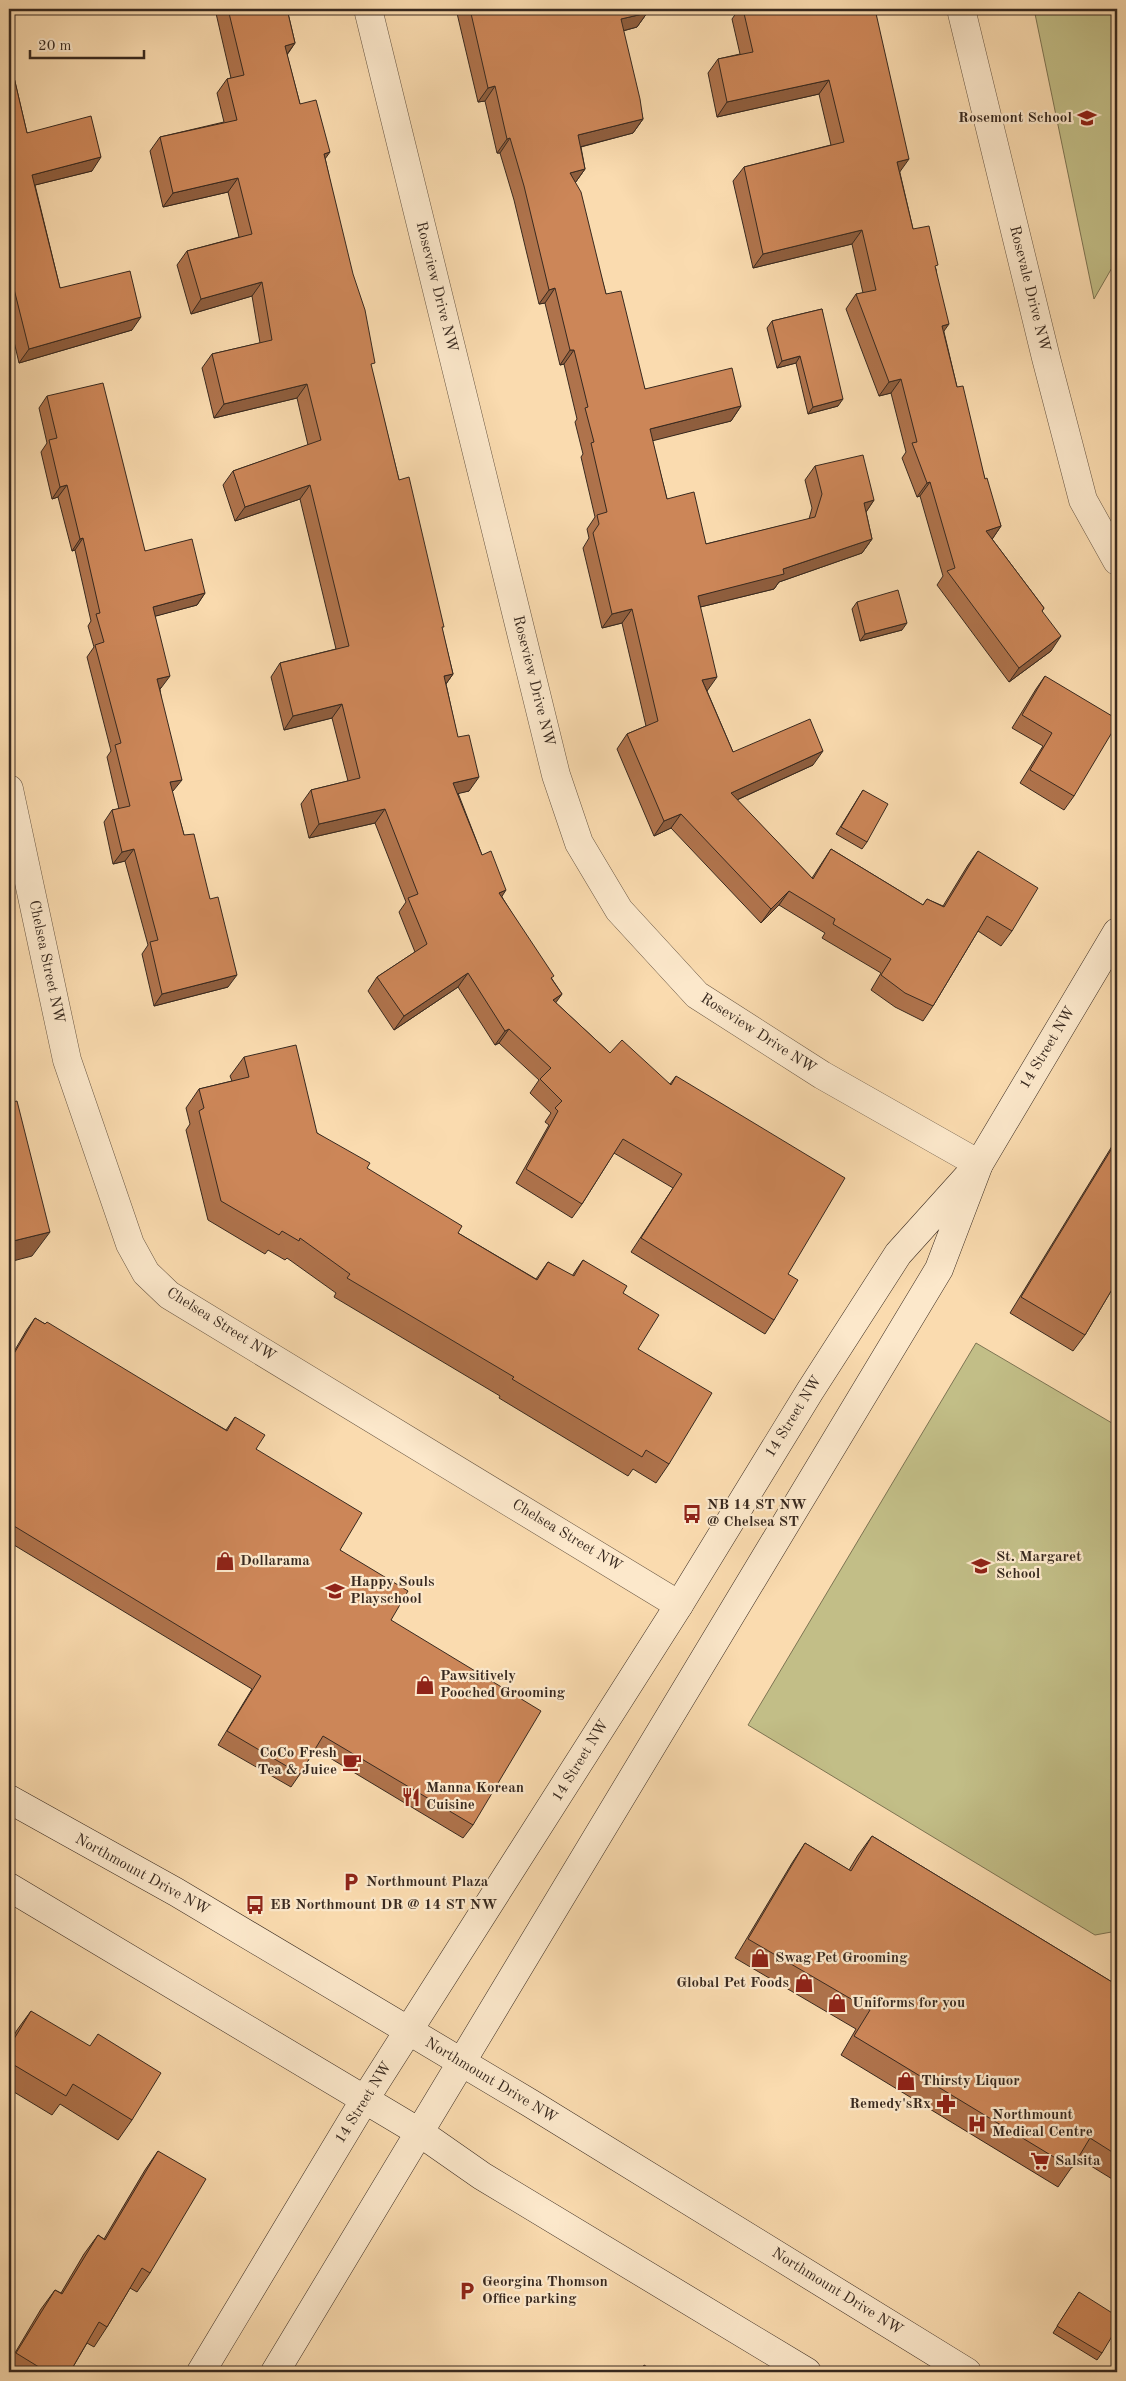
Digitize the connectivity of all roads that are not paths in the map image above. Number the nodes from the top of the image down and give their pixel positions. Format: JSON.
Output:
{"nodes":[{"id":1,"x":368,"y":9,"type":"edge"},
{"id":2,"x":961,"y":9,"type":"edge"},
{"id":3,"x":1117,"y":561,"type":"edge"},
{"id":4,"x":9,"y":789,"type":"edge"},
{"id":5,"x":1117,"y":932,"type":"edge"},
{"id":6,"x":979,"y":1164,"type":"junction"},
{"id":7,"x":679,"y":1605,"type":"junction"},
{"id":8,"x":9,"y":1799,"type":"edge"},
{"id":9,"x":9,"y":1887,"type":"edge"},
{"id":10,"x":409,"y":2032,"type":"junction"},
{"id":11,"x":460,"y":2062,"type":"junction"},
{"id":12,"x":366,"y":2100,"type":"junction"},
{"id":13,"x":419,"y":2132,"type":"junction"},
{"id":14,"x":201,"y":2372,"type":"edge"},
{"id":15,"x":276,"y":2372,"type":"edge"},
{"id":16,"x":807,"y":2372,"type":"edge"},
{"id":17,"x":967,"y":2372,"type":"edge"}],
"edges":[{"from":1,"to":6,"type":"street","name":"Roseview Drive NW"},
{"from":2,"to":3,"type":"street","name":"Rosevale Drive NW"},
{"from":4,"to":7,"type":"street","name":"Chelsea Street NW"},
{"from":5,"to":6,"type":"street","name":"14 Street NW"},
{"from":6,"to":7,"type":"street","name":"14 Street NW"},
{"from":6,"to":11,"type":"street","name":"14 Street NW"},
{"from":7,"to":10,"type":"street","name":"14 Street NW"},
{"from":8,"to":10,"type":"street","name":"Northmount Drive NW"},
{"from":9,"to":12,"type":"street"},
{"from":10,"to":11,"type":"street","name":"Northmount Drive NW"},
{"from":10,"to":12,"type":"street","name":"14 Street NW"},
{"from":11,"to":13,"type":"street","name":"14 Street NW"},
{"from":11,"to":17,"type":"street","name":"Northmount Drive NW"},
{"from":12,"to":13,"type":"street"},
{"from":12,"to":14,"type":"street","name":"14 Street NW"},
{"from":13,"to":15,"type":"street","name":"14 Street NW"},
{"from":13,"to":16,"type":"street"}]}
